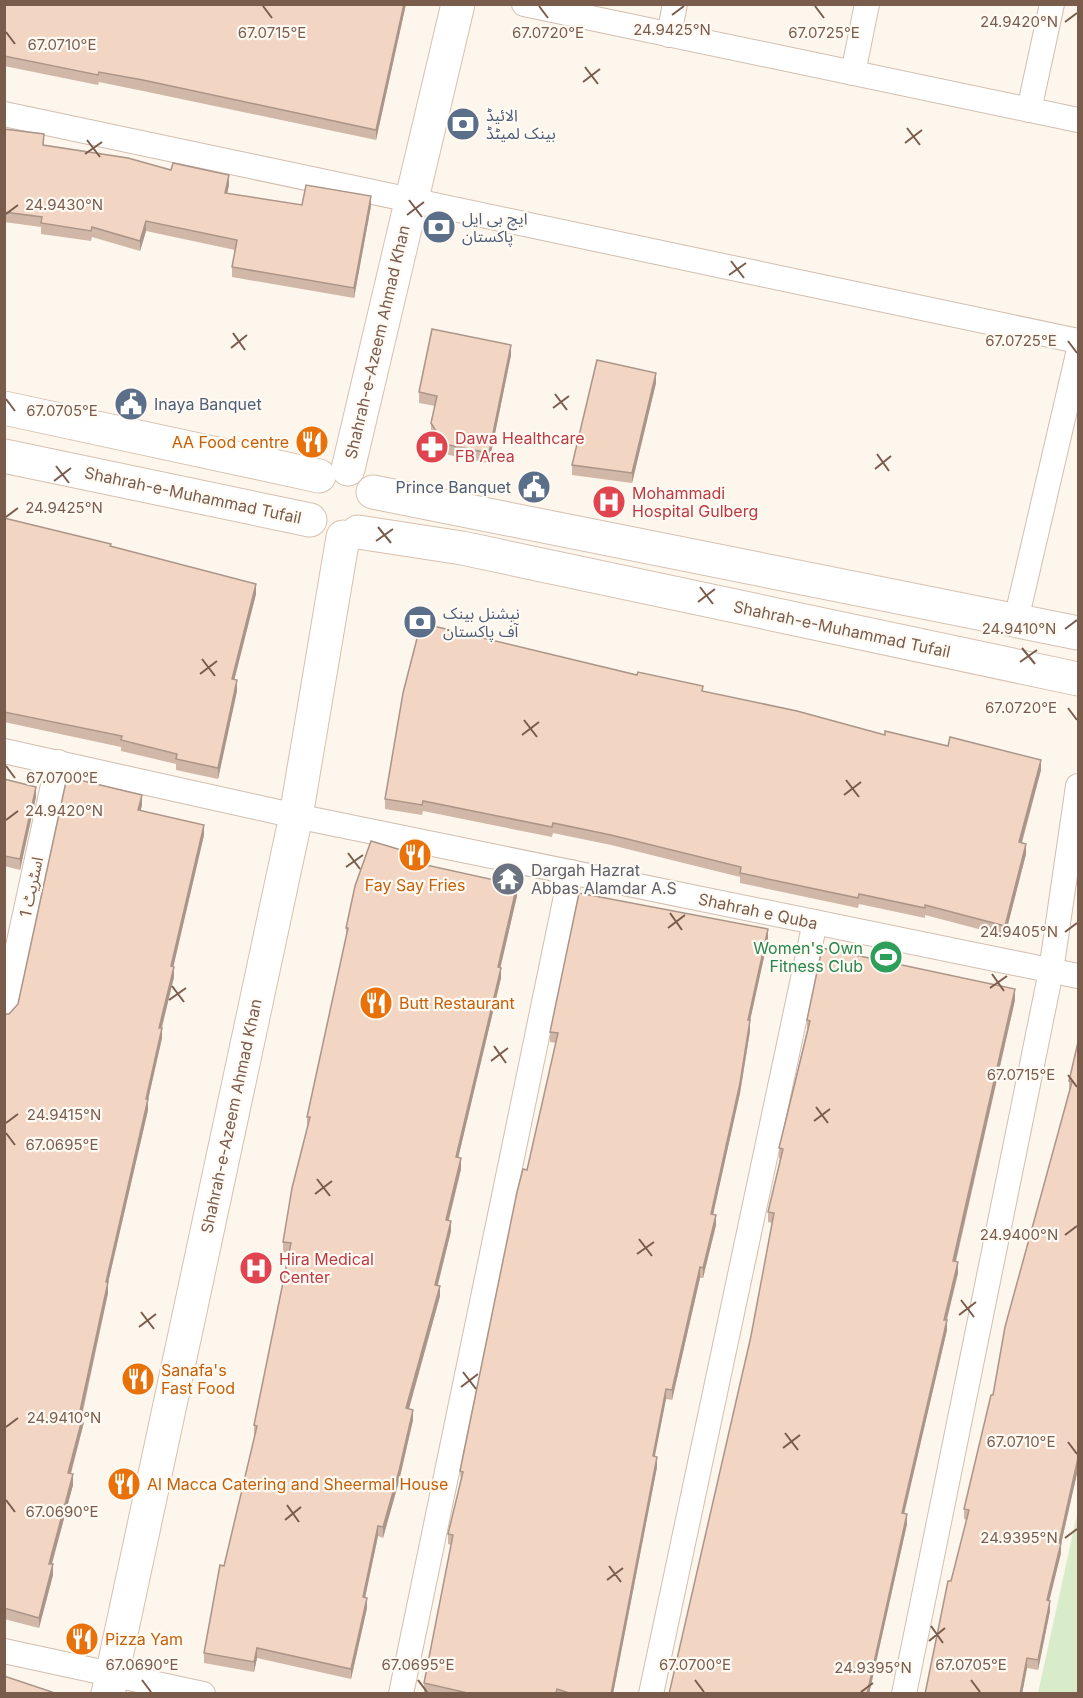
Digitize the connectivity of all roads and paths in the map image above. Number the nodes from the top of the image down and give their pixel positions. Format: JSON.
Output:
{"nodes":[{"id":1,"x":458,"y":4,"type":"edge"},
{"id":2,"x":524,"y":4,"type":"edge"},
{"id":3,"x":675,"y":4,"type":"edge"},
{"id":4,"x":867,"y":4,"type":"edge"},
{"id":5,"x":1052,"y":4,"type":"edge"},
{"id":6,"x":669,"y":35,"type":"junction"},
{"id":7,"x":853,"y":74,"type":"junction"},
{"id":8,"x":1029,"y":110,"type":"junction"},
{"id":9,"x":4,"y":114,"type":"edge"},
{"id":10,"x":1078,"y":120,"type":"edge"},
{"id":11,"x":410,"y":199,"type":"junction"},
{"id":12,"x":1078,"y":341,"type":"edge"},
{"id":13,"x":1078,"y":354,"type":"edge"},
{"id":14,"x":4,"y":408,"type":"edge"},
{"id":15,"x":4,"y":456,"type":"edge"},
{"id":16,"x":333,"y":473,"type":"junction"},
{"id":17,"x":373,"y":492,"type":"junction"},
{"id":18,"x":310,"y":520,"type":"junction"},
{"id":19,"x":350,"y":534,"type":"junction"},
{"id":20,"x":1016,"y":620,"type":"junction"},
{"id":21,"x":1078,"y":633,"type":"edge"},
{"id":22,"x":1078,"y":680,"type":"edge"},
{"id":23,"x":4,"y":751,"type":"edge"},
{"id":24,"x":58,"y":762,"type":"junction"},
{"id":25,"x":1078,"y":786,"type":"edge"},
{"id":26,"x":296,"y":816,"type":"junction"},
{"id":27,"x":571,"y":872,"type":"junction"},
{"id":28,"x":815,"y":922,"type":"junction"},
{"id":29,"x":1051,"y":970,"type":"junction"},
{"id":30,"x":8,"y":976,"type":"edge"},
{"id":31,"x":1078,"y":976,"type":"edge"},
{"id":32,"x":4,"y":1011,"type":"edge"},
{"id":33,"x":4,"y":1651,"type":"edge"},
{"id":34,"x":110,"y":1685,"type":"edge"},
{"id":35,"x":204,"y":1694,"type":"edge"},
{"id":36,"x":401,"y":1694,"type":"edge"},
{"id":37,"x":651,"y":1694,"type":"edge"},
{"id":38,"x":904,"y":1694,"type":"edge"}],
"edges":[{"from":1,"to":11,"type":"main road","name":"Shahrah-e-Azeem Ahmad Khan"},
{"from":2,"to":6,"type":"street"},
{"from":3,"to":6,"type":"street"},
{"from":4,"to":7,"type":"street"},
{"from":5,"to":8,"type":"street"},
{"from":6,"to":7,"type":"street"},
{"from":7,"to":8,"type":"street"},
{"from":8,"to":10,"type":"street"},
{"from":9,"to":11,"type":"street"},
{"from":11,"to":12,"type":"street"},
{"from":11,"to":16,"type":"main road","name":"Shahrah-e-Azeem Ahmad Khan"},
{"from":13,"to":20,"type":"street"},
{"from":14,"to":16,"type":"main road"},
{"from":15,"to":18,"type":"main road","name":"Shahrah-e-Muhammad Tufail"},
{"from":16,"to":17,"type":"main road"},
{"from":16,"to":18,"type":"main road"},
{"from":17,"to":19,"type":"main road"},
{"from":17,"to":20,"type":"main road"},
{"from":18,"to":19,"type":"main road"},
{"from":19,"to":22,"type":"main road","name":"Shahrah-e-Muhammad Tufail"},
{"from":19,"to":26,"type":"main road","name":"Shahrah-e-Azeem Ahmad Khan"},
{"from":20,"to":21,"type":"main road"},
{"from":23,"to":24,"type":"street","name":"Shahrah e Quba"},
{"from":24,"to":26,"type":"street","name":"Shahrah e Quba"},
{"from":24,"to":30,"type":"street","name":"اسٹریٹ 1"},
{"from":25,"to":29,"type":"street"},
{"from":26,"to":27,"type":"street","name":"Shahrah e Quba"},
{"from":26,"to":34,"type":"main road","name":"Shahrah-e-Azeem Ahmad Khan"},
{"from":27,"to":28,"type":"street","name":"Shahrah e Quba"},
{"from":27,"to":36,"type":"street"},
{"from":28,"to":29,"type":"street","name":"Shahrah e Quba"},
{"from":28,"to":37,"type":"street"},
{"from":29,"to":31,"type":"street","name":"Shahrah e Quba"},
{"from":29,"to":38,"type":"street"},
{"from":30,"to":32,"type":"street","name":"اسٹریٹ 1"},
{"from":33,"to":34,"type":"street"},
{"from":34,"to":35,"type":"street"}]}
